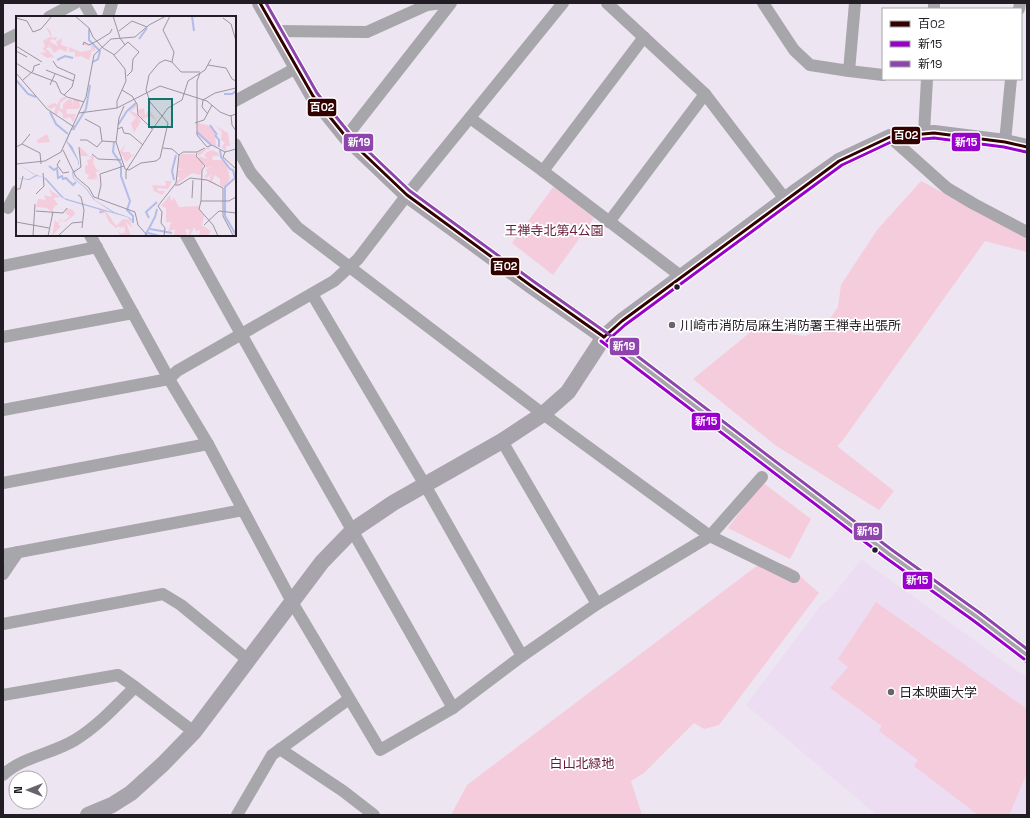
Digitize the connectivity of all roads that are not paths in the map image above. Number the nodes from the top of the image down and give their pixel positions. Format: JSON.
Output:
{"nodes":[{"id":1,"x":74,"y":3,"type":"edge"},
{"id":2,"x":84,"y":3,"type":"edge"},
{"id":3,"x":112,"y":3,"type":"edge"},
{"id":4,"x":260,"y":3,"type":"edge"},
{"id":5,"x":442,"y":3,"type":"edge"},
{"id":6,"x":451,"y":3,"type":"edge"},
{"id":7,"x":563,"y":3,"type":"edge"},
{"id":8,"x":608,"y":3,"type":"edge"},
{"id":9,"x":763,"y":3,"type":"edge"},
{"id":10,"x":774,"y":3,"type":"edge"},
{"id":11,"x":855,"y":3,"type":"edge"},
{"id":12,"x":773,"y":15,"type":"junction"},
{"id":13,"x":50,"y":16,"type":"edge"},
{"id":14,"x":91,"y":16,"type":"edge"},
{"id":15,"x":108,"y":16,"type":"edge"},
{"id":16,"x":276,"y":31,"type":"junction"},
{"id":17,"x":16,"y":35,"type":"edge"},
{"id":18,"x":644,"y":37,"type":"junction"},
{"id":19,"x":3,"y":42,"type":"edge"},
{"id":20,"x":298,"y":67,"type":"junction"},
{"id":21,"x":849,"y":71,"type":"junction"},
{"id":22,"x":882,"y":75,"type":"edge"},
{"id":23,"x":926,"y":80,"type":"edge"},
{"id":24,"x":1011,"y":80,"type":"edge"},
{"id":25,"x":705,"y":94,"type":"junction"},
{"id":26,"x":236,"y":100,"type":"edge"},
{"id":27,"x":470,"y":118,"type":"junction"},
{"id":28,"x":924,"y":133,"type":"junction"},
{"id":29,"x":346,"y":137,"type":"junction"},
{"id":30,"x":890,"y":137,"type":"junction"},
{"id":31,"x":1004,"y":142,"type":"junction"},
{"id":32,"x":236,"y":146,"type":"edge"},
{"id":33,"x":1027,"y":147,"type":"edge"},
{"id":34,"x":543,"y":171,"type":"junction"},
{"id":35,"x":16,"y":193,"type":"edge"},
{"id":36,"x":407,"y":195,"type":"junction"},
{"id":37,"x":785,"y":199,"type":"junction"},
{"id":38,"x":9,"y":209,"type":"edge"},
{"id":39,"x":609,"y":222,"type":"junction"},
{"id":40,"x":1027,"y":232,"type":"edge"},
{"id":41,"x":91,"y":236,"type":"edge"},
{"id":42,"x":187,"y":236,"type":"edge"},
{"id":43,"x":97,"y":247,"type":"junction"},
{"id":44,"x":3,"y":266,"type":"edge"},
{"id":45,"x":350,"y":267,"type":"junction"},
{"id":46,"x":682,"y":277,"type":"junction"},
{"id":47,"x":312,"y":294,"type":"junction"},
{"id":48,"x":133,"y":313,"type":"junction"},
{"id":49,"x":241,"y":334,"type":"junction"},
{"id":50,"x":3,"y":337,"type":"edge"},
{"id":51,"x":604,"y":338,"type":"junction"},
{"id":52,"x":169,"y":379,"type":"junction"},
{"id":53,"x":3,"y":410,"type":"edge"},
{"id":54,"x":543,"y":414,"type":"junction"},
{"id":55,"x":502,"y":441,"type":"junction"},
{"id":56,"x":208,"y":444,"type":"junction"},
{"id":57,"x":762,"y":477,"type":"dead end"},
{"id":58,"x":3,"y":482,"type":"edge"},
{"id":59,"x":424,"y":485,"type":"junction"},
{"id":60,"x":243,"y":510,"type":"junction"},
{"id":61,"x":353,"y":530,"type":"junction"},
{"id":62,"x":710,"y":536,"type":"junction"},
{"id":63,"x":18,"y":552,"type":"junction"},
{"id":64,"x":3,"y":555,"type":"edge"},
{"id":65,"x":3,"y":574,"type":"edge"},
{"id":66,"x":794,"y":577,"type":"dead end"},
{"id":67,"x":292,"y":602,"type":"junction"},
{"id":68,"x":597,"y":604,"type":"junction"},
{"id":69,"x":3,"y":624,"type":"edge"},
{"id":70,"x":1027,"y":655,"type":"edge"},
{"id":71,"x":522,"y":656,"type":"junction"},
{"id":72,"x":248,"y":660,"type":"junction"},
{"id":73,"x":135,"y":687,"type":"junction"},
{"id":74,"x":3,"y":696,"type":"edge"},
{"id":75,"x":349,"y":699,"type":"junction"},
{"id":76,"x":453,"y":708,"type":"junction"},
{"id":77,"x":194,"y":732,"type":"junction"},
{"id":78,"x":280,"y":750,"type":"junction"},
{"id":79,"x":3,"y":775,"type":"edge"},
{"id":80,"x":88,"y":815,"type":"edge"},
{"id":81,"x":237,"y":815,"type":"edge"},
{"id":82,"x":374,"y":815,"type":"edge"}],
"edges":[{"from":1,"to":13,"type":"street"},
{"from":2,"to":14,"type":"street"},
{"from":3,"to":15,"type":"street"},
{"from":4,"to":16,"type":"street"},
{"from":5,"to":16,"type":"street"},
{"from":6,"to":29,"type":"street"},
{"from":7,"to":27,"type":"street"},
{"from":8,"to":18,"type":"street"},
{"from":9,"to":12,"type":"street"},
{"from":10,"to":12,"type":"street"},
{"from":11,"to":21,"type":"street"},
{"from":12,"to":21,"type":"street"},
{"from":16,"to":20,"type":"street"},
{"from":17,"to":19,"type":"street"},
{"from":18,"to":25,"type":"street"},
{"from":18,"to":34,"type":"street"},
{"from":20,"to":26,"type":"street"},
{"from":20,"to":29,"type":"street"},
{"from":21,"to":22,"type":"street"},
{"from":23,"to":28,"type":"street"},
{"from":24,"to":31,"type":"street"},
{"from":25,"to":37,"type":"street"},
{"from":25,"to":39,"type":"street"},
{"from":27,"to":34,"type":"street"},
{"from":27,"to":36,"type":"street"},
{"from":28,"to":30,"type":"street"},
{"from":28,"to":31,"type":"street"},
{"from":29,"to":36,"type":"street"},
{"from":30,"to":37,"type":"street"},
{"from":30,"to":40,"type":"street"},
{"from":31,"to":33,"type":"street"},
{"from":32,"to":45,"type":"street"},
{"from":34,"to":39,"type":"street"},
{"from":35,"to":38,"type":"street"},
{"from":36,"to":45,"type":"street"},
{"from":36,"to":51,"type":"street"},
{"from":37,"to":46,"type":"street"},
{"from":39,"to":46,"type":"street"},
{"from":41,"to":43,"type":"street"},
{"from":42,"to":49,"type":"street"},
{"from":43,"to":44,"type":"street"},
{"from":43,"to":48,"type":"street"},
{"from":45,"to":47,"type":"street"},
{"from":45,"to":54,"type":"street"},
{"from":46,"to":51,"type":"street"},
{"from":47,"to":49,"type":"street"},
{"from":47,"to":59,"type":"street"},
{"from":48,"to":50,"type":"street"},
{"from":48,"to":52,"type":"street"},
{"from":49,"to":52,"type":"street"},
{"from":49,"to":61,"type":"street"},
{"from":51,"to":54,"type":"street"},
{"from":51,"to":70,"type":"street"},
{"from":52,"to":53,"type":"street"},
{"from":52,"to":56,"type":"street"},
{"from":54,"to":55,"type":"street"},
{"from":54,"to":62,"type":"street"},
{"from":55,"to":59,"type":"street"},
{"from":55,"to":68,"type":"street"},
{"from":56,"to":58,"type":"street"},
{"from":56,"to":60,"type":"street"},
{"from":57,"to":62,"type":"street"},
{"from":59,"to":61,"type":"street"},
{"from":59,"to":71,"type":"street"},
{"from":60,"to":63,"type":"street"},
{"from":60,"to":67,"type":"street"},
{"from":61,"to":67,"type":"street"},
{"from":61,"to":76,"type":"street"},
{"from":62,"to":66,"type":"street"},
{"from":62,"to":68,"type":"street"},
{"from":63,"to":64,"type":"street"},
{"from":63,"to":65,"type":"street"},
{"from":67,"to":72,"type":"street"},
{"from":67,"to":75,"type":"street"},
{"from":68,"to":71,"type":"street"},
{"from":69,"to":72,"type":"street"},
{"from":71,"to":76,"type":"street"},
{"from":72,"to":77,"type":"street"},
{"from":73,"to":74,"type":"street"},
{"from":73,"to":77,"type":"street"},
{"from":73,"to":79,"type":"street"},
{"from":75,"to":76,"type":"street"},
{"from":75,"to":78,"type":"street"},
{"from":77,"to":80,"type":"street"},
{"from":78,"to":81,"type":"street"},
{"from":78,"to":82,"type":"street"}]}
